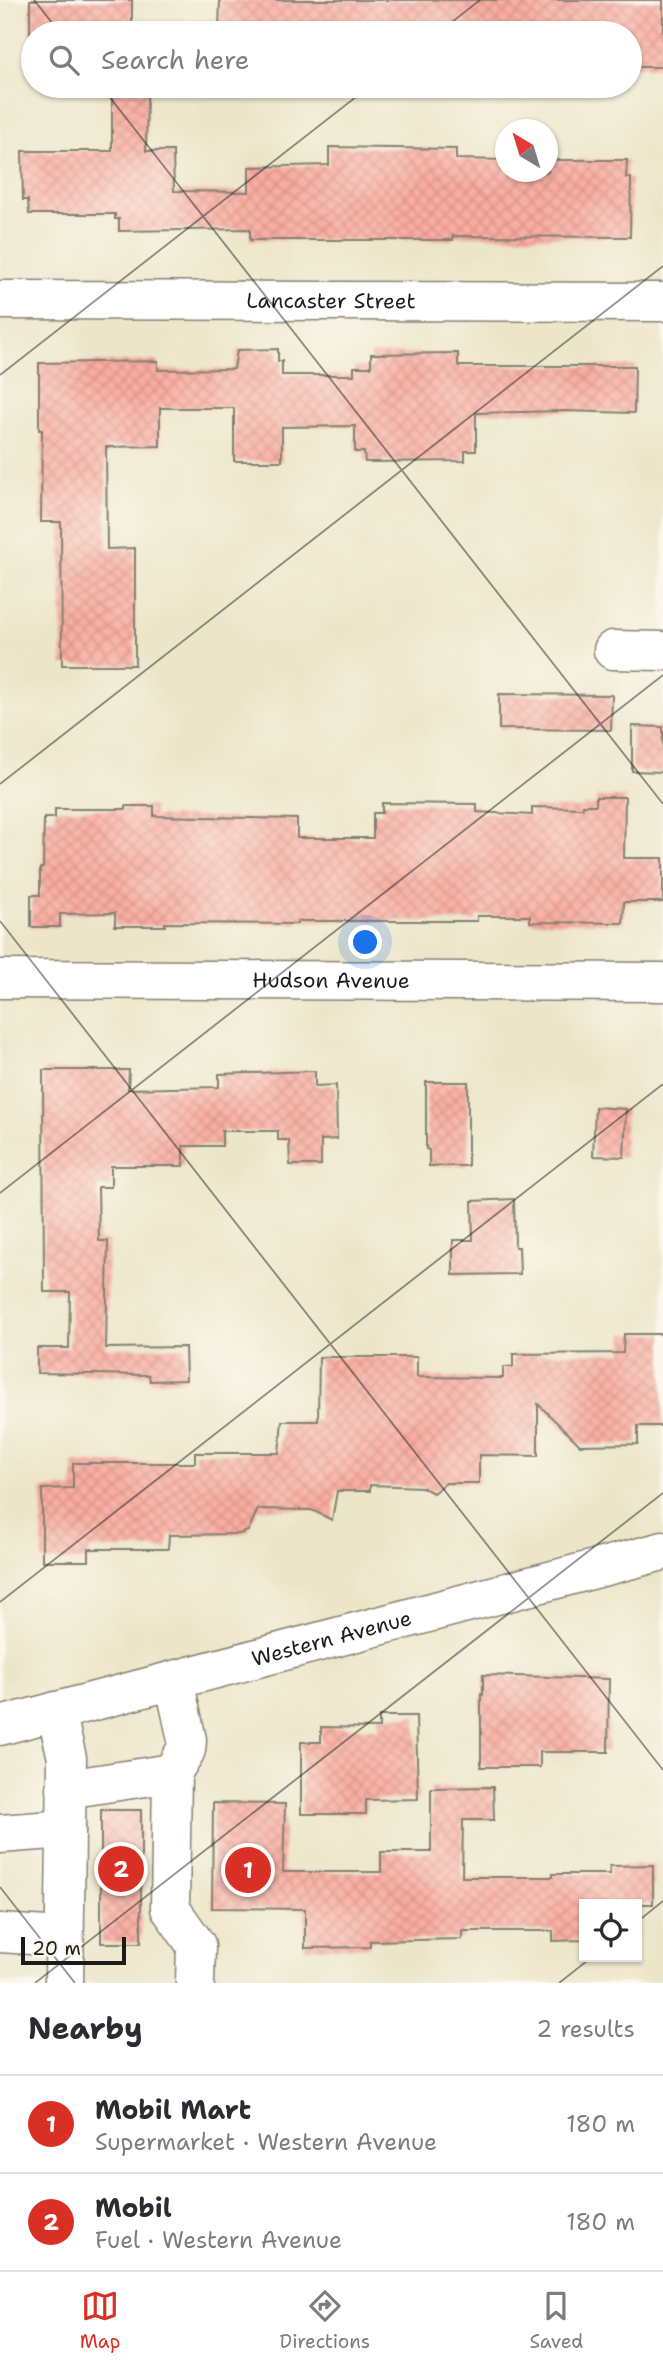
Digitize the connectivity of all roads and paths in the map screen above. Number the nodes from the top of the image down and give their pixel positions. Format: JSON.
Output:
{"nodes":[{"id":1,"x":0,"y":300,"type":"edge"},
{"id":2,"x":663,"y":302,"type":"edge"},
{"id":3,"x":614,"y":650,"type":"dead end"},
{"id":4,"x":663,"y":651,"type":"edge"},
{"id":5,"x":0,"y":979,"type":"edge"},
{"id":6,"x":663,"y":982,"type":"edge"},
{"id":7,"x":663,"y":1551,"type":"edge"},
{"id":8,"x":174,"y":1680,"type":"junction"},
{"id":9,"x":56,"y":1712,"type":"junction"},
{"id":10,"x":0,"y":1726,"type":"edge"},
{"id":11,"x":172,"y":1773,"type":"junction"},
{"id":12,"x":66,"y":1789,"type":"junction"},
{"id":13,"x":66,"y":1829,"type":"junction"},
{"id":14,"x":0,"y":1834,"type":"edge"},
{"id":15,"x":0,"y":1933,"type":"edge"},
{"id":16,"x":63,"y":1937,"type":"junction"},
{"id":17,"x":64,"y":1983,"type":"edge"},
{"id":18,"x":195,"y":1983,"type":"edge"}],
"edges":[{"from":1,"to":2,"type":"street","name":"Lancaster Street"},
{"from":3,"to":4,"type":"street"},
{"from":5,"to":6,"type":"street","name":"Hudson Avenue"},
{"from":7,"to":8,"type":"street","name":"Western Avenue"},
{"from":8,"to":9,"type":"street","name":"Western Avenue"},
{"from":8,"to":11,"type":"street"},
{"from":9,"to":10,"type":"street","name":"Western Avenue"},
{"from":9,"to":12,"type":"street"},
{"from":11,"to":12,"type":"street"},
{"from":11,"to":18,"type":"street"},
{"from":12,"to":13,"type":"street"},
{"from":13,"to":14,"type":"street"},
{"from":13,"to":16,"type":"street"},
{"from":15,"to":16,"type":"street"},
{"from":16,"to":17,"type":"street"}]}
